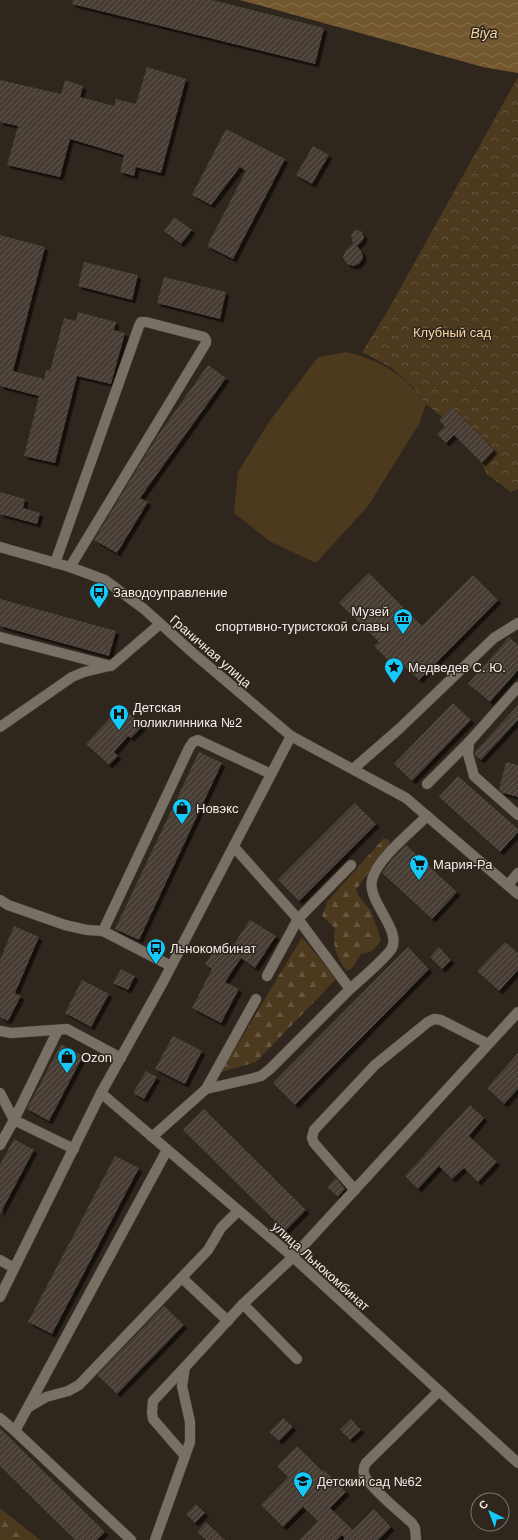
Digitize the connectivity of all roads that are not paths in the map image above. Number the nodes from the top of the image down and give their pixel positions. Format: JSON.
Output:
{"nodes":[{"id":1,"x":0,"y":547,"type":"edge"},
{"id":2,"x":55,"y":563,"type":"junction"},
{"id":3,"x":70,"y":567,"type":"junction"},
{"id":4,"x":160,"y":624,"type":"junction"},
{"id":5,"x":518,"y":624,"type":"edge"},
{"id":6,"x":0,"y":636,"type":"edge"},
{"id":7,"x":111,"y":666,"type":"junction"},
{"id":8,"x":518,"y":688,"type":"edge"},
{"id":9,"x":0,"y":727,"type":"edge"},
{"id":10,"x":291,"y":736,"type":"junction"},
{"id":11,"x":469,"y":742,"type":"junction"},
{"id":12,"x":353,"y":769,"type":"junction"},
{"id":13,"x":271,"y":774,"type":"junction"},
{"id":14,"x":427,"y":784,"type":"dead end"},
{"id":15,"x":518,"y":815,"type":"edge"},
{"id":16,"x":427,"y":816,"type":"junction"},
{"id":17,"x":234,"y":847,"type":"junction"},
{"id":18,"x":351,"y":865,"type":"dead end"},
{"id":19,"x":518,"y":873,"type":"edge"},
{"id":20,"x":508,"y":885,"type":"junction"},
{"id":21,"x":518,"y":894,"type":"edge"},
{"id":22,"x":0,"y":900,"type":"edge"},
{"id":23,"x":298,"y":919,"type":"junction"},
{"id":24,"x":103,"y":931,"type":"junction"},
{"id":25,"x":171,"y":966,"type":"junction"},
{"id":26,"x":267,"y":976,"type":"dead end"},
{"id":27,"x":350,"y":989,"type":"junction"},
{"id":28,"x":256,"y":999,"type":"dead end"},
{"id":29,"x":518,"y":1012,"type":"edge"},
{"id":30,"x":58,"y":1030,"type":"junction"},
{"id":31,"x":0,"y":1031,"type":"edge"},
{"id":32,"x":488,"y":1044,"type":"junction"},
{"id":33,"x":121,"y":1058,"type":"junction"},
{"id":34,"x":206,"y":1089,"type":"junction"},
{"id":35,"x":0,"y":1093,"type":"edge"},
{"id":36,"x":101,"y":1093,"type":"junction"},
{"id":37,"x":14,"y":1120,"type":"junction"},
{"id":38,"x":152,"y":1137,"type":"junction"},
{"id":39,"x":0,"y":1145,"type":"edge"},
{"id":40,"x":74,"y":1150,"type":"junction"},
{"id":41,"x":167,"y":1150,"type":"junction"},
{"id":42,"x":354,"y":1190,"type":"junction"},
{"id":43,"x":238,"y":1210,"type":"junction"},
{"id":44,"x":293,"y":1257,"type":"junction"},
{"id":45,"x":0,"y":1260,"type":"edge"},
{"id":46,"x":14,"y":1268,"type":"junction"},
{"id":47,"x":182,"y":1278,"type":"junction"},
{"id":48,"x":0,"y":1297,"type":"edge"},
{"id":49,"x":244,"y":1304,"type":"junction"},
{"id":50,"x":228,"y":1322,"type":"junction"},
{"id":51,"x":297,"y":1358,"type":"dead end"},
{"id":52,"x":185,"y":1367,"type":"junction"},
{"id":53,"x":439,"y":1391,"type":"junction"},
{"id":54,"x":29,"y":1407,"type":"junction"},
{"id":55,"x":0,"y":1418,"type":"edge"},
{"id":56,"x":15,"y":1431,"type":"junction"},
{"id":57,"x":185,"y":1456,"type":"junction"},
{"id":58,"x":518,"y":1463,"type":"edge"},
{"id":59,"x":130,"y":1540,"type":"edge"},
{"id":60,"x":155,"y":1540,"type":"edge"},
{"id":61,"x":416,"y":1540,"type":"edge"}],
"edges":[{"from":1,"to":2,"type":"street","name":"Граничная улица"},
{"from":2,"to":3,"type":"street","name":"Граничная улица"},
{"from":2,"to":3,"type":"street"},
{"from":3,"to":4,"type":"street","name":"Граничная улица"},
{"from":4,"to":7,"type":"street"},
{"from":4,"to":10,"type":"street","name":"Граничная улица"},
{"from":5,"to":12,"type":"street"},
{"from":6,"to":7,"type":"street"},
{"from":7,"to":9,"type":"street"},
{"from":8,"to":11,"type":"street"},
{"from":10,"to":12,"type":"street"},
{"from":10,"to":13,"type":"street"},
{"from":11,"to":14,"type":"street"},
{"from":11,"to":15,"type":"street"},
{"from":12,"to":16,"type":"street"},
{"from":13,"to":17,"type":"street"},
{"from":13,"to":24,"type":"street"},
{"from":16,"to":20,"type":"street"},
{"from":16,"to":27,"type":"street"},
{"from":17,"to":23,"type":"street"},
{"from":17,"to":25,"type":"street"},
{"from":18,"to":23,"type":"street"},
{"from":19,"to":20,"type":"street"},
{"from":20,"to":21,"type":"street"},
{"from":22,"to":24,"type":"street"},
{"from":23,"to":26,"type":"street"},
{"from":23,"to":27,"type":"street"},
{"from":24,"to":25,"type":"street"},
{"from":25,"to":33,"type":"street"},
{"from":27,"to":34,"type":"street"},
{"from":28,"to":34,"type":"street"},
{"from":29,"to":32,"type":"street"},
{"from":30,"to":31,"type":"street"},
{"from":30,"to":33,"type":"street"},
{"from":30,"to":37,"type":"street"},
{"from":32,"to":42,"type":"street"},
{"from":32,"to":42,"type":"street"},
{"from":33,"to":36,"type":"street"},
{"from":34,"to":38,"type":"street"},
{"from":35,"to":37,"type":"street"},
{"from":36,"to":38,"type":"street","name":"улица Льнокомбинат"},
{"from":36,"to":40,"type":"street"},
{"from":37,"to":39,"type":"street"},
{"from":37,"to":40,"type":"street"},
{"from":38,"to":41,"type":"street","name":"улица Льнокомбинат"},
{"from":40,"to":46,"type":"street"},
{"from":41,"to":43,"type":"street","name":"улица Льнокомбинат"},
{"from":41,"to":54,"type":"street"},
{"from":42,"to":44,"type":"street"},
{"from":43,"to":44,"type":"street","name":"улица Льнокомбинат"},
{"from":43,"to":47,"type":"street"},
{"from":44,"to":49,"type":"street"},
{"from":44,"to":53,"type":"street","name":"улица Льнокомбинат"},
{"from":45,"to":46,"type":"street"},
{"from":46,"to":48,"type":"street"},
{"from":47,"to":50,"type":"street"},
{"from":47,"to":54,"type":"street"},
{"from":49,"to":50,"type":"street"},
{"from":49,"to":51,"type":"street"},
{"from":50,"to":52,"type":"street"},
{"from":52,"to":57,"type":"street"},
{"from":52,"to":57,"type":"street"},
{"from":53,"to":58,"type":"street","name":"улица Льнокомбинат"},
{"from":53,"to":61,"type":"street"},
{"from":54,"to":56,"type":"street"},
{"from":55,"to":56,"type":"street"},
{"from":56,"to":59,"type":"street"},
{"from":57,"to":60,"type":"street"}]}
